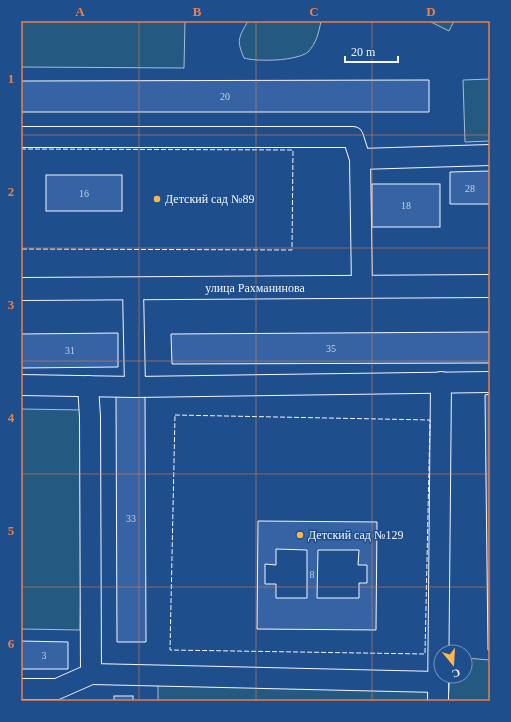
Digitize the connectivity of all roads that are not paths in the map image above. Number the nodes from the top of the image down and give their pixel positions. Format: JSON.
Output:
{"nodes":[{"id":1,"x":21,"y":137,"type":"edge"},
{"id":2,"x":490,"y":155,"type":"edge"},
{"id":3,"x":360,"y":160,"type":"junction"},
{"id":4,"x":490,"y":286,"type":"edge"},
{"id":5,"x":362,"y":287,"type":"junction"},
{"id":6,"x":133,"y":288,"type":"junction"},
{"id":7,"x":21,"y":289,"type":"edge"},
{"id":8,"x":441,"y":382,"type":"junction"},
{"id":9,"x":490,"y":382,"type":"edge"},
{"id":10,"x":21,"y":385,"type":"edge"},
{"id":11,"x":88,"y":386,"type":"junction"},
{"id":12,"x":136,"y":386,"type":"junction"},
{"id":13,"x":91,"y":674,"type":"junction"},
{"id":14,"x":21,"y":689,"type":"edge"},
{"id":15,"x":438,"y":692,"type":"edge"}],
"edges":[{"from":1,"to":3,"type":"lane"},
{"from":2,"to":3,"type":"lane"},
{"from":3,"to":5,"type":"lane"},
{"from":4,"to":5,"type":"main road","name":"улица Рахманинова"},
{"from":5,"to":6,"type":"main road","name":"улица Рахманинова"},
{"from":6,"to":7,"type":"main road","name":"улица Рахманинова"},
{"from":6,"to":12,"type":"lane"},
{"from":8,"to":9,"type":"lane"},
{"from":8,"to":12,"type":"lane"},
{"from":8,"to":15,"type":"lane"},
{"from":10,"to":11,"type":"lane"},
{"from":11,"to":12,"type":"lane"},
{"from":11,"to":13,"type":"lane"},
{"from":13,"to":14,"type":"lane"},
{"from":13,"to":15,"type":"lane"}]}
